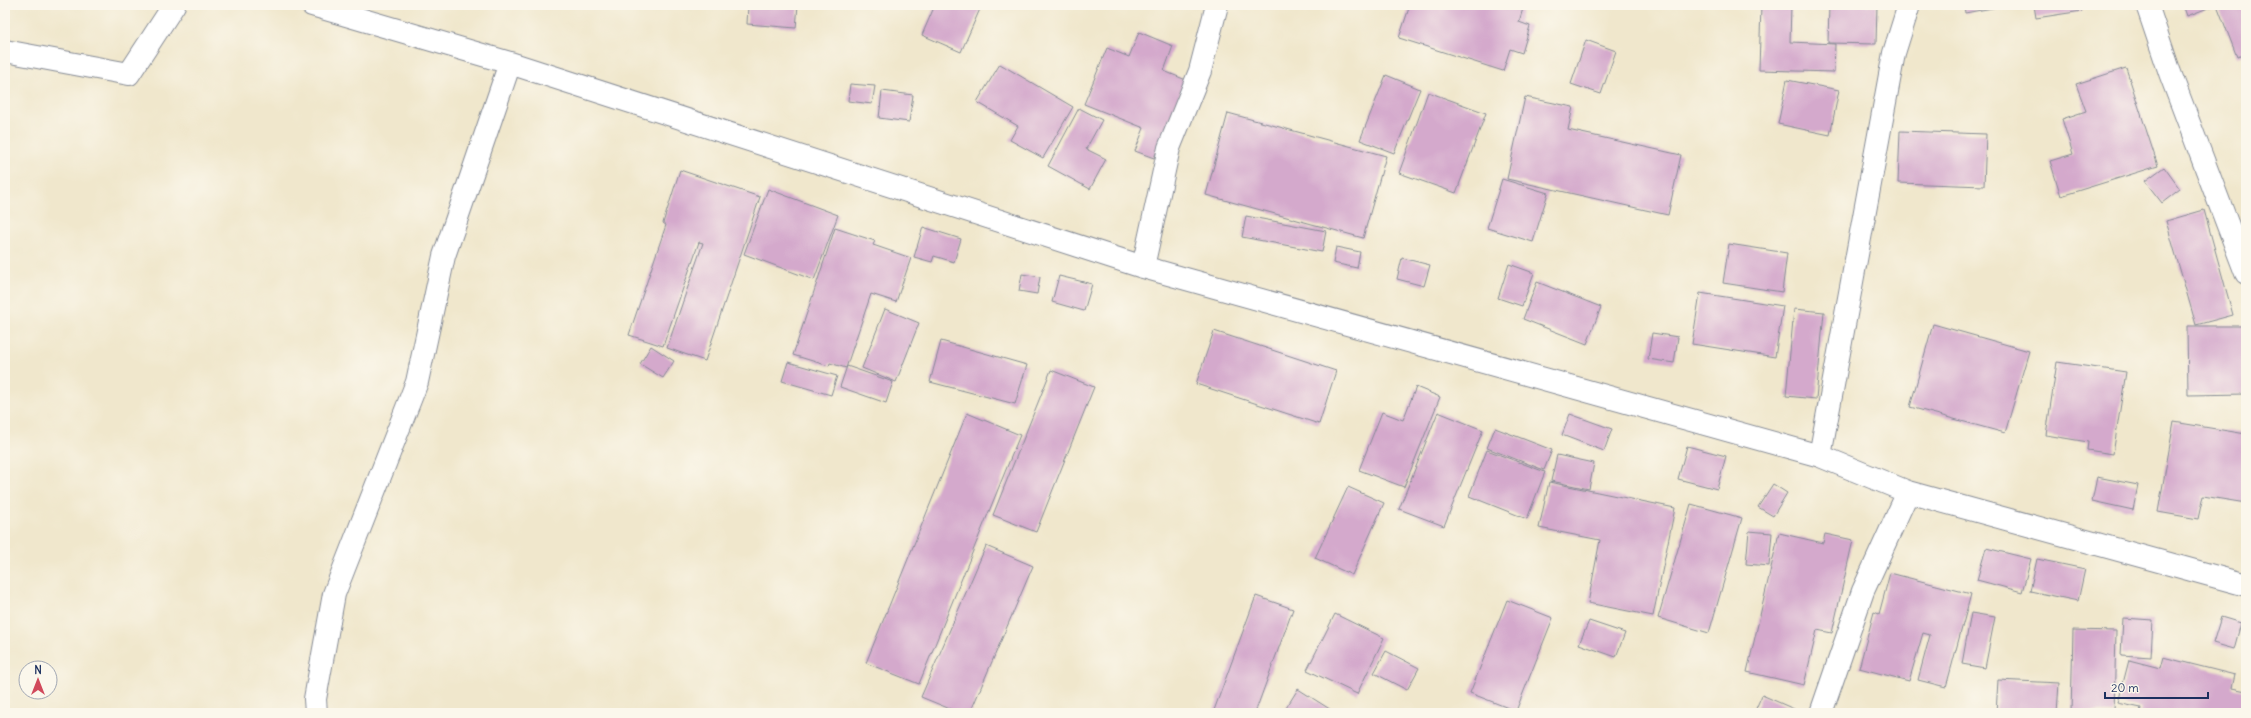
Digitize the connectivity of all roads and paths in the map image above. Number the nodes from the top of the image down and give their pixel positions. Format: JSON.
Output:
{"nodes":[{"id":1,"x":174,"y":5,"type":"edge"},
{"id":2,"x":312,"y":5,"type":"edge"},
{"id":3,"x":1217,"y":5,"type":"edge"},
{"id":4,"x":1909,"y":5,"type":"edge"},
{"id":5,"x":2147,"y":5,"type":"edge"},
{"id":6,"x":5,"y":51,"type":"edge"},
{"id":7,"x":510,"y":63,"type":"junction"},
{"id":8,"x":1143,"y":267,"type":"junction"},
{"id":9,"x":2246,"y":273,"type":"edge"},
{"id":10,"x":1820,"y":456,"type":"junction"},
{"id":11,"x":1908,"y":492,"type":"junction"},
{"id":12,"x":2246,"y":585,"type":"edge"},
{"id":13,"x":316,"y":713,"type":"edge"},
{"id":14,"x":1821,"y":713,"type":"edge"}],
"edges":[{"from":1,"to":6,"type":"street"},
{"from":2,"to":7,"type":"street"},
{"from":3,"to":8,"type":"street"},
{"from":4,"to":10,"type":"street"},
{"from":5,"to":9,"type":"street"},
{"from":7,"to":8,"type":"street"},
{"from":7,"to":13,"type":"street"},
{"from":8,"to":10,"type":"street"},
{"from":10,"to":11,"type":"street"},
{"from":11,"to":12,"type":"street"},
{"from":11,"to":14,"type":"street"}]}
